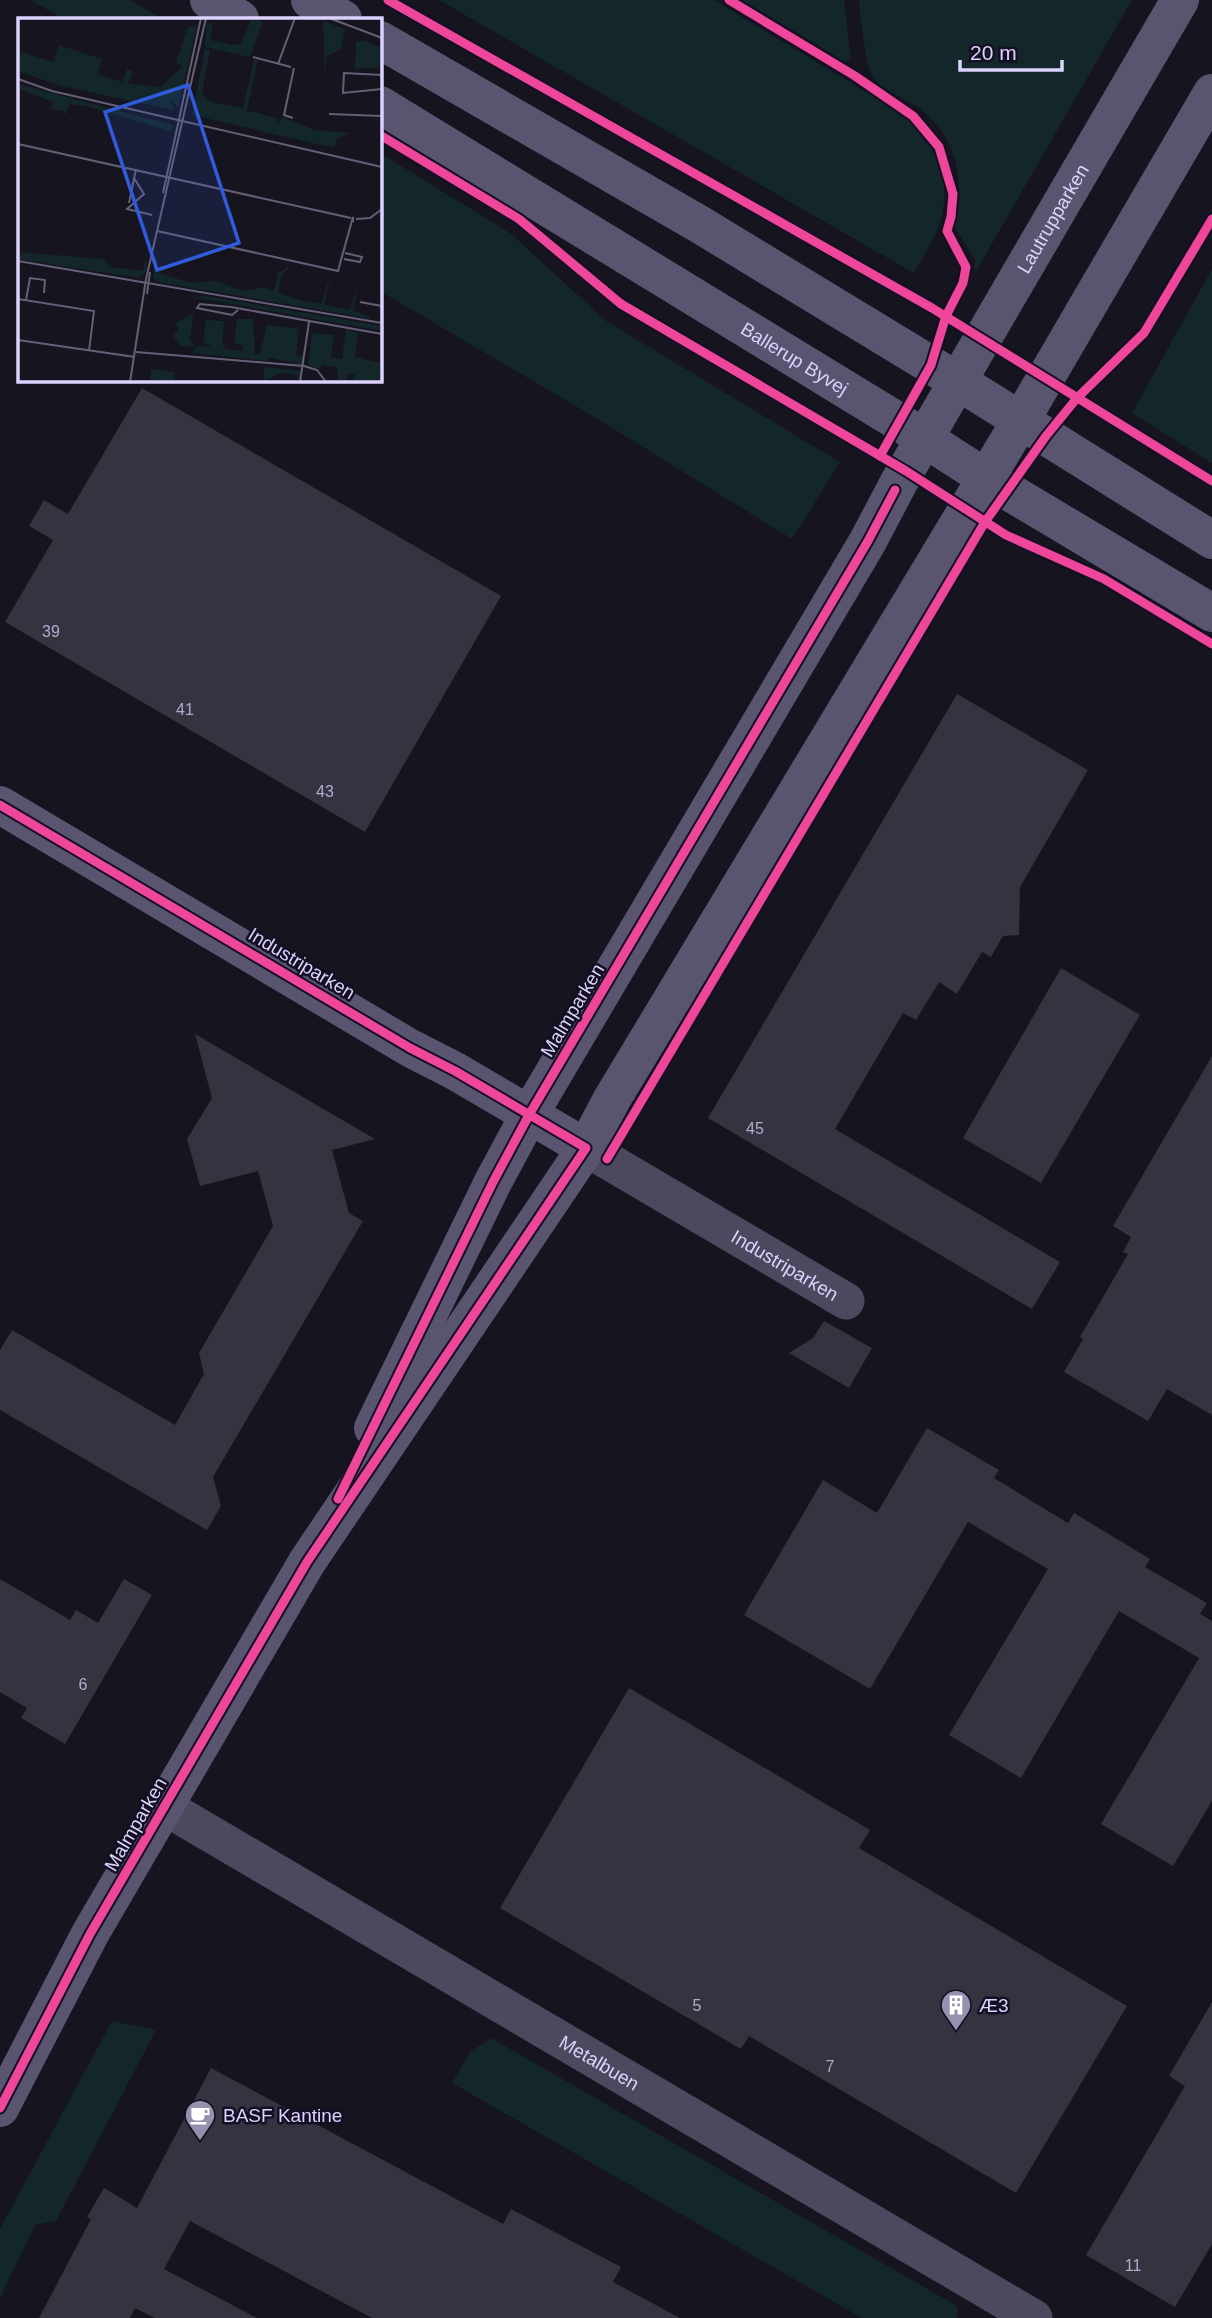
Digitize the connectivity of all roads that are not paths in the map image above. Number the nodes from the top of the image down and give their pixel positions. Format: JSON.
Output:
{"nodes":[{"id":1,"x":209,"y":0,"type":"edge"},
{"id":2,"x":310,"y":0,"type":"edge"},
{"id":3,"x":1180,"y":0,"type":"edge"},
{"id":4,"x":238,"y":18,"type":"edge"},
{"id":5,"x":341,"y":18,"type":"edge"},
{"id":6,"x":382,"y":41,"type":"edge"},
{"id":7,"x":1212,"y":93,"type":"edge"},
{"id":8,"x":382,"y":106,"type":"edge"},
{"id":9,"x":959,"y":382,"type":"junction"},
{"id":10,"x":1021,"y":420,"type":"junction"},
{"id":11,"x":925,"y":438,"type":"junction"},
{"id":12,"x":986,"y":478,"type":"junction"},
{"id":13,"x":1212,"y":540,"type":"edge"},
{"id":14,"x":1212,"y":613,"type":"edge"},
{"id":15,"x":0,"y":805,"type":"edge"},
{"id":16,"x":529,"y":1115,"type":"junction"},
{"id":17,"x":586,"y":1148,"type":"junction"},
{"id":18,"x":846,"y":1301,"type":"dead end"},
{"id":19,"x":307,"y":1562,"type":"junction"},
{"id":20,"x":165,"y":1807,"type":"junction"},
{"id":21,"x":0,"y":2108,"type":"edge"},
{"id":22,"x":1034,"y":2318,"type":"edge"}],
"edges":[{"from":1,"to":4,"type":"street"},
{"from":2,"to":5,"type":"street"},
{"from":3,"to":9,"type":"street","name":"Lautrupparken"},
{"from":6,"to":9,"type":"street"},
{"from":7,"to":10,"type":"street"},
{"from":8,"to":11,"type":"street","name":"Ballerup Byvej"},
{"from":9,"to":10,"type":"street"},
{"from":9,"to":11,"type":"street","name":"Lautrupparken"},
{"from":10,"to":12,"type":"street"},
{"from":10,"to":13,"type":"street"},
{"from":11,"to":12,"type":"street","name":"Ballerup Byvej"},
{"from":11,"to":16,"type":"street","name":"Malmparken"},
{"from":12,"to":14,"type":"street","name":"Ballerup Byvej"},
{"from":12,"to":17,"type":"street","name":"Malmparken"},
{"from":15,"to":16,"type":"street","name":"Industriparken"},
{"from":16,"to":17,"type":"street","name":"Industriparken"},
{"from":16,"to":19,"type":"street","name":"Malmparken"},
{"from":17,"to":18,"type":"street","name":"Industriparken"},
{"from":17,"to":19,"type":"street","name":"Malmparken"},
{"from":19,"to":20,"type":"street","name":"Malmparken"},
{"from":20,"to":21,"type":"street","name":"Malmparken"},
{"from":20,"to":22,"type":"street","name":"Metalbuen"}]}
